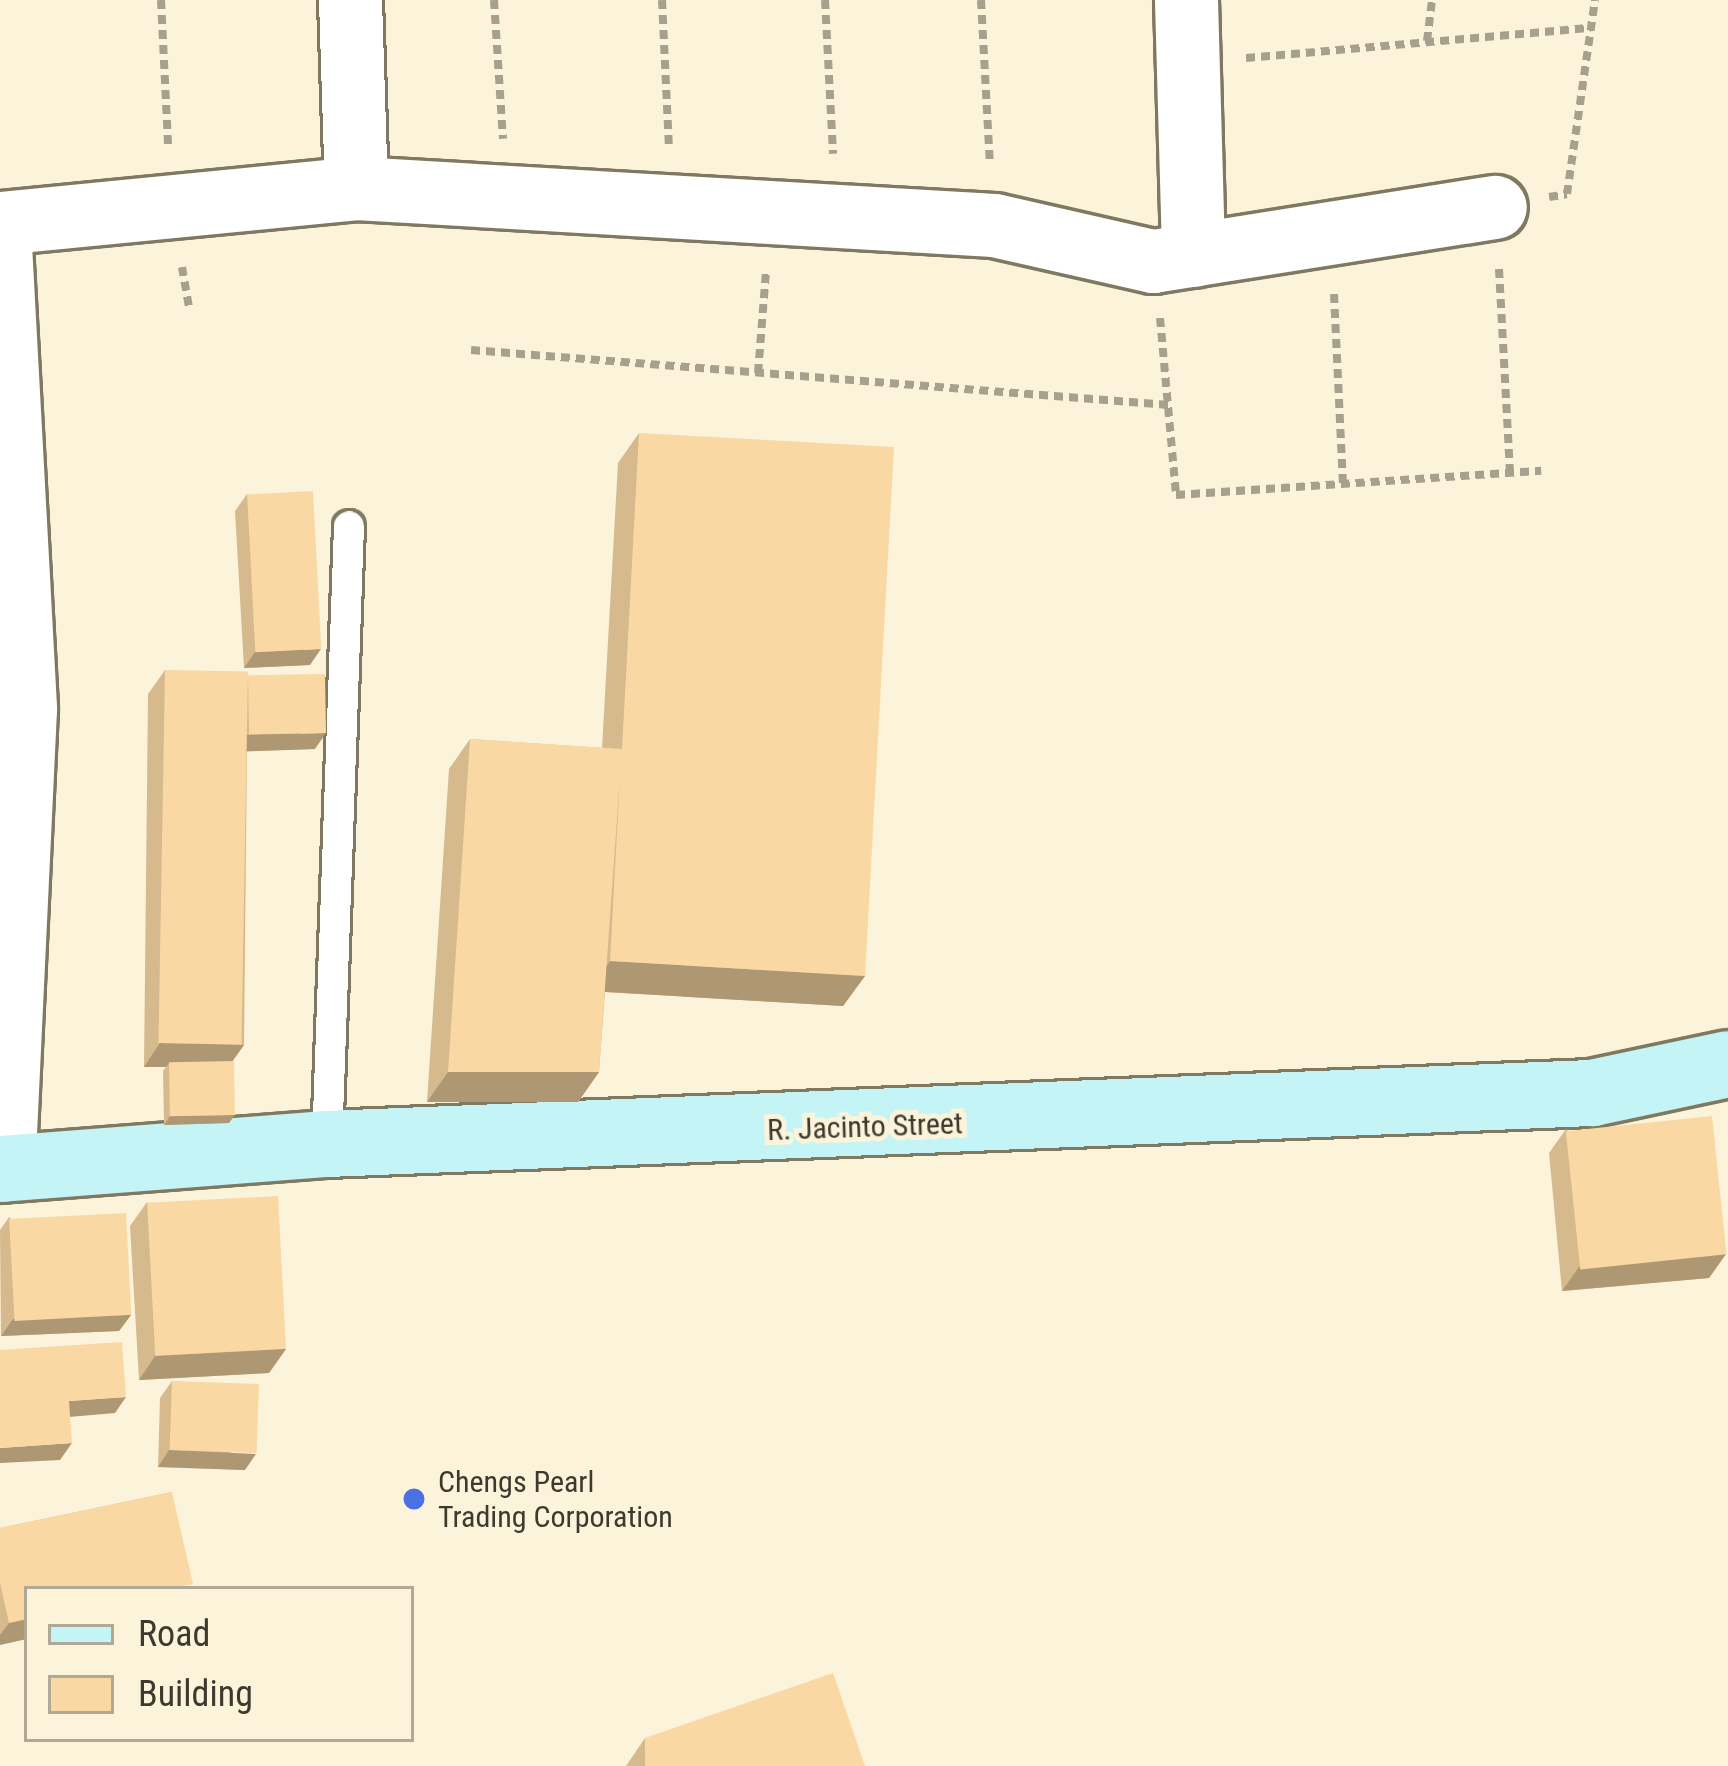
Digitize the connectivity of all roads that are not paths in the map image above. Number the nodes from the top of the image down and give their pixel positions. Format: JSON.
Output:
{"nodes":[{"id":1,"x":350,"y":0,"type":"edge"},
{"id":2,"x":1186,"y":0,"type":"edge"},
{"id":3,"x":356,"y":188,"type":"junction"},
{"id":4,"x":1495,"y":207,"type":"road end"},
{"id":5,"x":0,"y":223,"type":"edge"},
{"id":6,"x":0,"y":245,"type":"edge"},
{"id":7,"x":1173,"y":258,"type":"junction"},
{"id":8,"x":3,"y":371,"type":"edge"},
{"id":9,"x":350,"y":526,"type":"dead end"},
{"id":10,"x":9,"y":536,"type":"edge"},
{"id":11,"x":1728,"y":1064,"type":"edge"},
{"id":12,"x":327,"y":1144,"type":"junction"},
{"id":13,"x":1,"y":1169,"type":"edge"}],
"edges":[{"from":1,"to":3,"type":"street"},
{"from":2,"to":7,"type":"street"},
{"from":3,"to":5,"type":"street"},
{"from":3,"to":7,"type":"street"},
{"from":4,"to":7,"type":"street"},
{"from":6,"to":8,"type":"street"},
{"from":8,"to":10,"type":"street"},
{"from":9,"to":12,"type":"lane"},
{"from":10,"to":13,"type":"street"},
{"from":11,"to":12,"type":"street","name":"R. Jacinto Street"},
{"from":12,"to":13,"type":"street","name":"R. Jacinto Street"}]}
